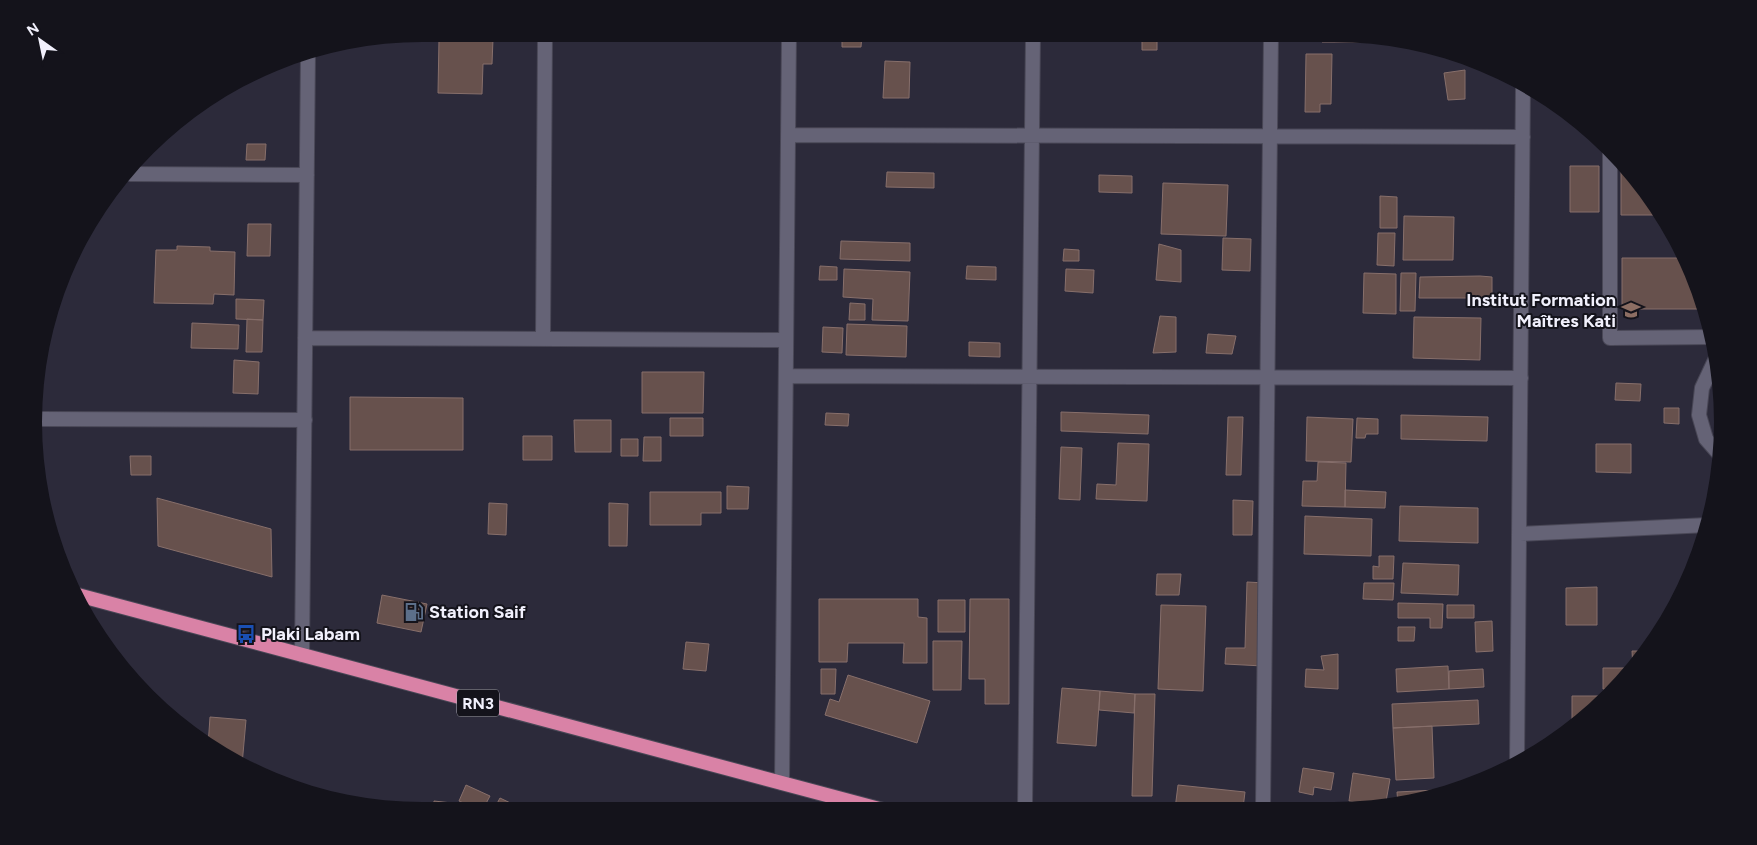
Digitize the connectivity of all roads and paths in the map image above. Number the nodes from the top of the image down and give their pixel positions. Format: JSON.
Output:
{"nodes":[{"id":1,"x":545,"y":42,"type":"edge"},
{"id":2,"x":789,"y":42,"type":"edge"},
{"id":3,"x":1033,"y":42,"type":"edge"},
{"id":4,"x":1271,"y":42,"type":"edge"},
{"id":5,"x":308,"y":60,"type":"edge"},
{"id":6,"x":1523,"y":92,"type":"edge"},
{"id":7,"x":788,"y":135,"type":"junction"},
{"id":8,"x":1032,"y":136,"type":"junction"},
{"id":9,"x":1270,"y":136,"type":"junction"},
{"id":10,"x":1523,"y":137,"type":"junction"},
{"id":11,"x":1610,"y":161,"type":"edge"},
{"id":12,"x":135,"y":174,"type":"edge"},
{"id":13,"x":307,"y":175,"type":"junction"},
{"id":14,"x":1705,"y":337,"type":"edge"},
{"id":15,"x":306,"y":338,"type":"junction"},
{"id":16,"x":543,"y":339,"type":"junction"},
{"id":17,"x":786,"y":340,"type":"junction"},
{"id":18,"x":1710,"y":370,"type":"edge"},
{"id":19,"x":786,"y":376,"type":"junction"},
{"id":20,"x":1030,"y":376,"type":"junction"},
{"id":21,"x":1268,"y":377,"type":"junction"},
{"id":22,"x":1521,"y":378,"type":"junction"},
{"id":23,"x":42,"y":419,"type":"edge"},
{"id":24,"x":305,"y":420,"type":"junction"},
{"id":25,"x":1714,"y":448,"type":"edge"},
{"id":26,"x":1701,"y":525,"type":"edge"},
{"id":27,"x":1520,"y":534,"type":"junction"},
{"id":28,"x":85,"y":597,"type":"edge"},
{"id":29,"x":302,"y":656,"type":"junction"},
{"id":30,"x":1518,"y":755,"type":"edge"},
{"id":31,"x":782,"y":784,"type":"junction"},
{"id":32,"x":853,"y":802,"type":"edge"},
{"id":33,"x":1025,"y":802,"type":"edge"},
{"id":34,"x":1264,"y":802,"type":"edge"}],
"edges":[{"from":1,"to":16,"type":"street"},
{"from":2,"to":7,"type":"street"},
{"from":3,"to":8,"type":"street"},
{"from":4,"to":9,"type":"street"},
{"from":5,"to":13,"type":"street"},
{"from":6,"to":10,"type":"street"},
{"from":7,"to":8,"type":"street"},
{"from":7,"to":17,"type":"street"},
{"from":8,"to":9,"type":"street"},
{"from":8,"to":20,"type":"street"},
{"from":9,"to":10,"type":"street"},
{"from":9,"to":21,"type":"street"},
{"from":10,"to":22,"type":"street"},
{"from":11,"to":14,"type":"street"},
{"from":12,"to":13,"type":"street"},
{"from":13,"to":15,"type":"street"},
{"from":15,"to":16,"type":"street"},
{"from":15,"to":24,"type":"street"},
{"from":16,"to":17,"type":"street"},
{"from":17,"to":19,"type":"street"},
{"from":18,"to":25,"type":"street"},
{"from":19,"to":20,"type":"street"},
{"from":19,"to":31,"type":"street"},
{"from":20,"to":21,"type":"street"},
{"from":20,"to":33,"type":"street"},
{"from":21,"to":22,"type":"street"},
{"from":21,"to":34,"type":"street"},
{"from":22,"to":27,"type":"street"},
{"from":23,"to":24,"type":"street"},
{"from":24,"to":29,"type":"street"},
{"from":26,"to":27,"type":"street"},
{"from":27,"to":30,"type":"street"},
{"from":28,"to":29,"type":"highway","number":"RN3"},
{"from":29,"to":31,"type":"highway","number":"RN3"},
{"from":31,"to":32,"type":"highway","number":"RN3"}]}
